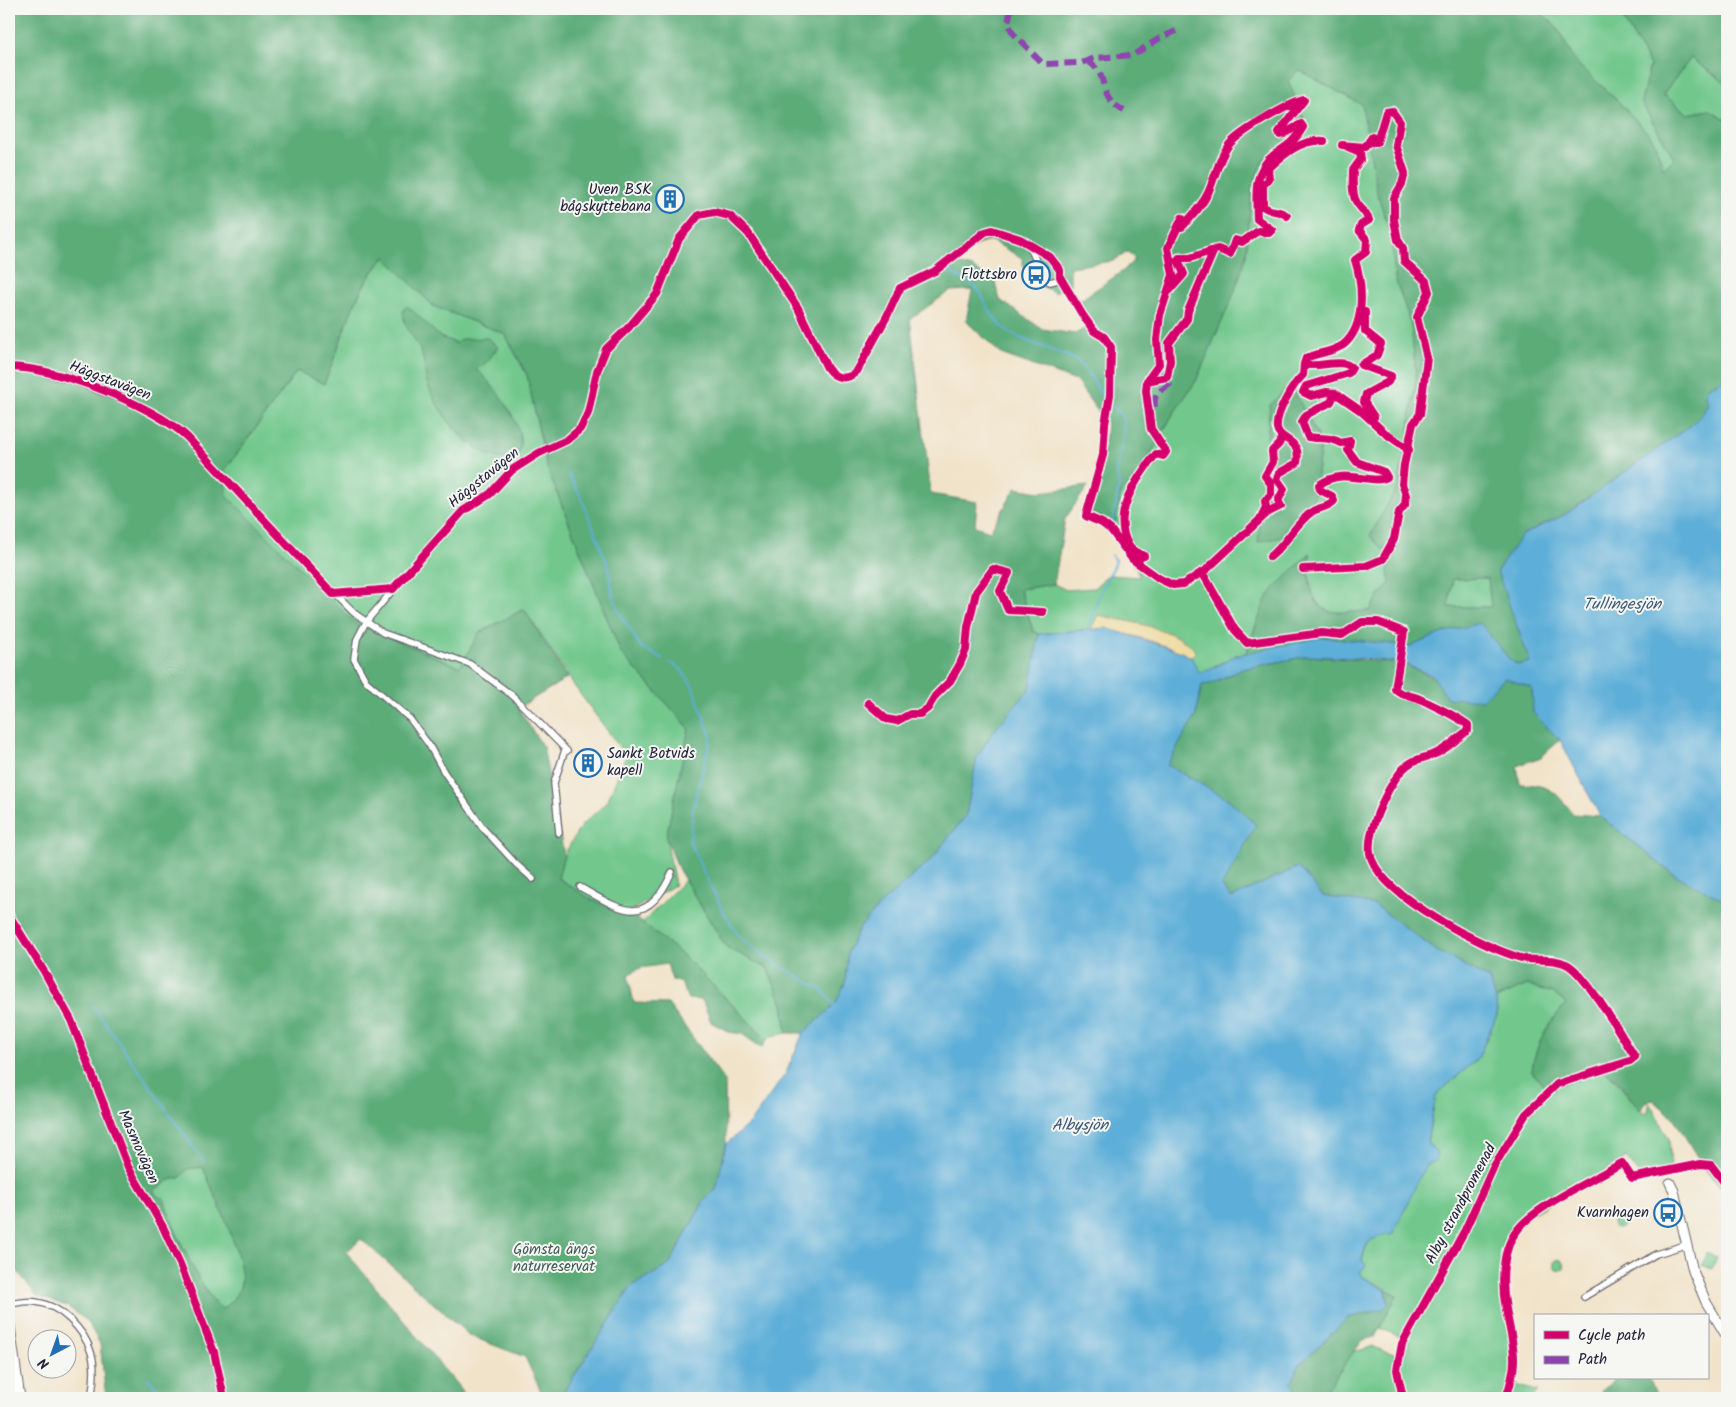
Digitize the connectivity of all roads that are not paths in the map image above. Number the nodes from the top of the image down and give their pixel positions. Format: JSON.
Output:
{"nodes":[{"id":1,"x":1029,"y":246,"type":"junction"},
{"id":2,"x":9,"y":367,"type":"edge"},
{"id":3,"x":393,"y":589,"type":"junction"},
{"id":4,"x":333,"y":594,"type":"junction"},
{"id":5,"x":366,"y":622,"type":"junction"},
{"id":6,"x":559,"y":833,"type":"dead end"},
{"id":7,"x":672,"y":872,"type":"dead end"},
{"id":8,"x":533,"y":879,"type":"dead end"},
{"id":9,"x":580,"y":887,"type":"dead end"},
{"id":10,"x":9,"y":915,"type":"edge"},
{"id":11,"x":1670,"y":1183,"type":"dead end"},
{"id":12,"x":1685,"y":1245,"type":"junction"},
{"id":13,"x":1584,"y":1297,"type":"dead end"},
{"id":14,"x":9,"y":1304,"type":"edge"},
{"id":15,"x":9,"y":1319,"type":"edge"},
{"id":16,"x":1727,"y":1337,"type":"edge"},
{"id":17,"x":9,"y":1377,"type":"edge"},
{"id":18,"x":12,"y":1398,"type":"edge"},
{"id":19,"x":20,"y":1398,"type":"edge"},
{"id":20,"x":91,"y":1398,"type":"edge"},
{"id":21,"x":224,"y":1398,"type":"edge"}],
"edges":[{"from":1,"to":1,"type":"street"},
{"from":1,"to":3,"type":"street","name":"Häggstavägen"},
{"from":2,"to":4,"type":"street","name":"Häggstavägen"},
{"from":3,"to":4,"type":"street"},
{"from":3,"to":5,"type":"street","name":"Häggstavägen"},
{"from":4,"to":5,"type":"street","name":"Häggstavägen"},
{"from":5,"to":6,"type":"street","name":"Häggstavägen"},
{"from":5,"to":8,"type":"street"},
{"from":7,"to":9,"type":"street"},
{"from":10,"to":21,"type":"street","name":"Masmovägen"},
{"from":11,"to":12,"type":"street"},
{"from":12,"to":13,"type":"street"},
{"from":12,"to":16,"type":"street"},
{"from":14,"to":20,"type":"street"},
{"from":15,"to":19,"type":"street"},
{"from":17,"to":18,"type":"street"}]}
